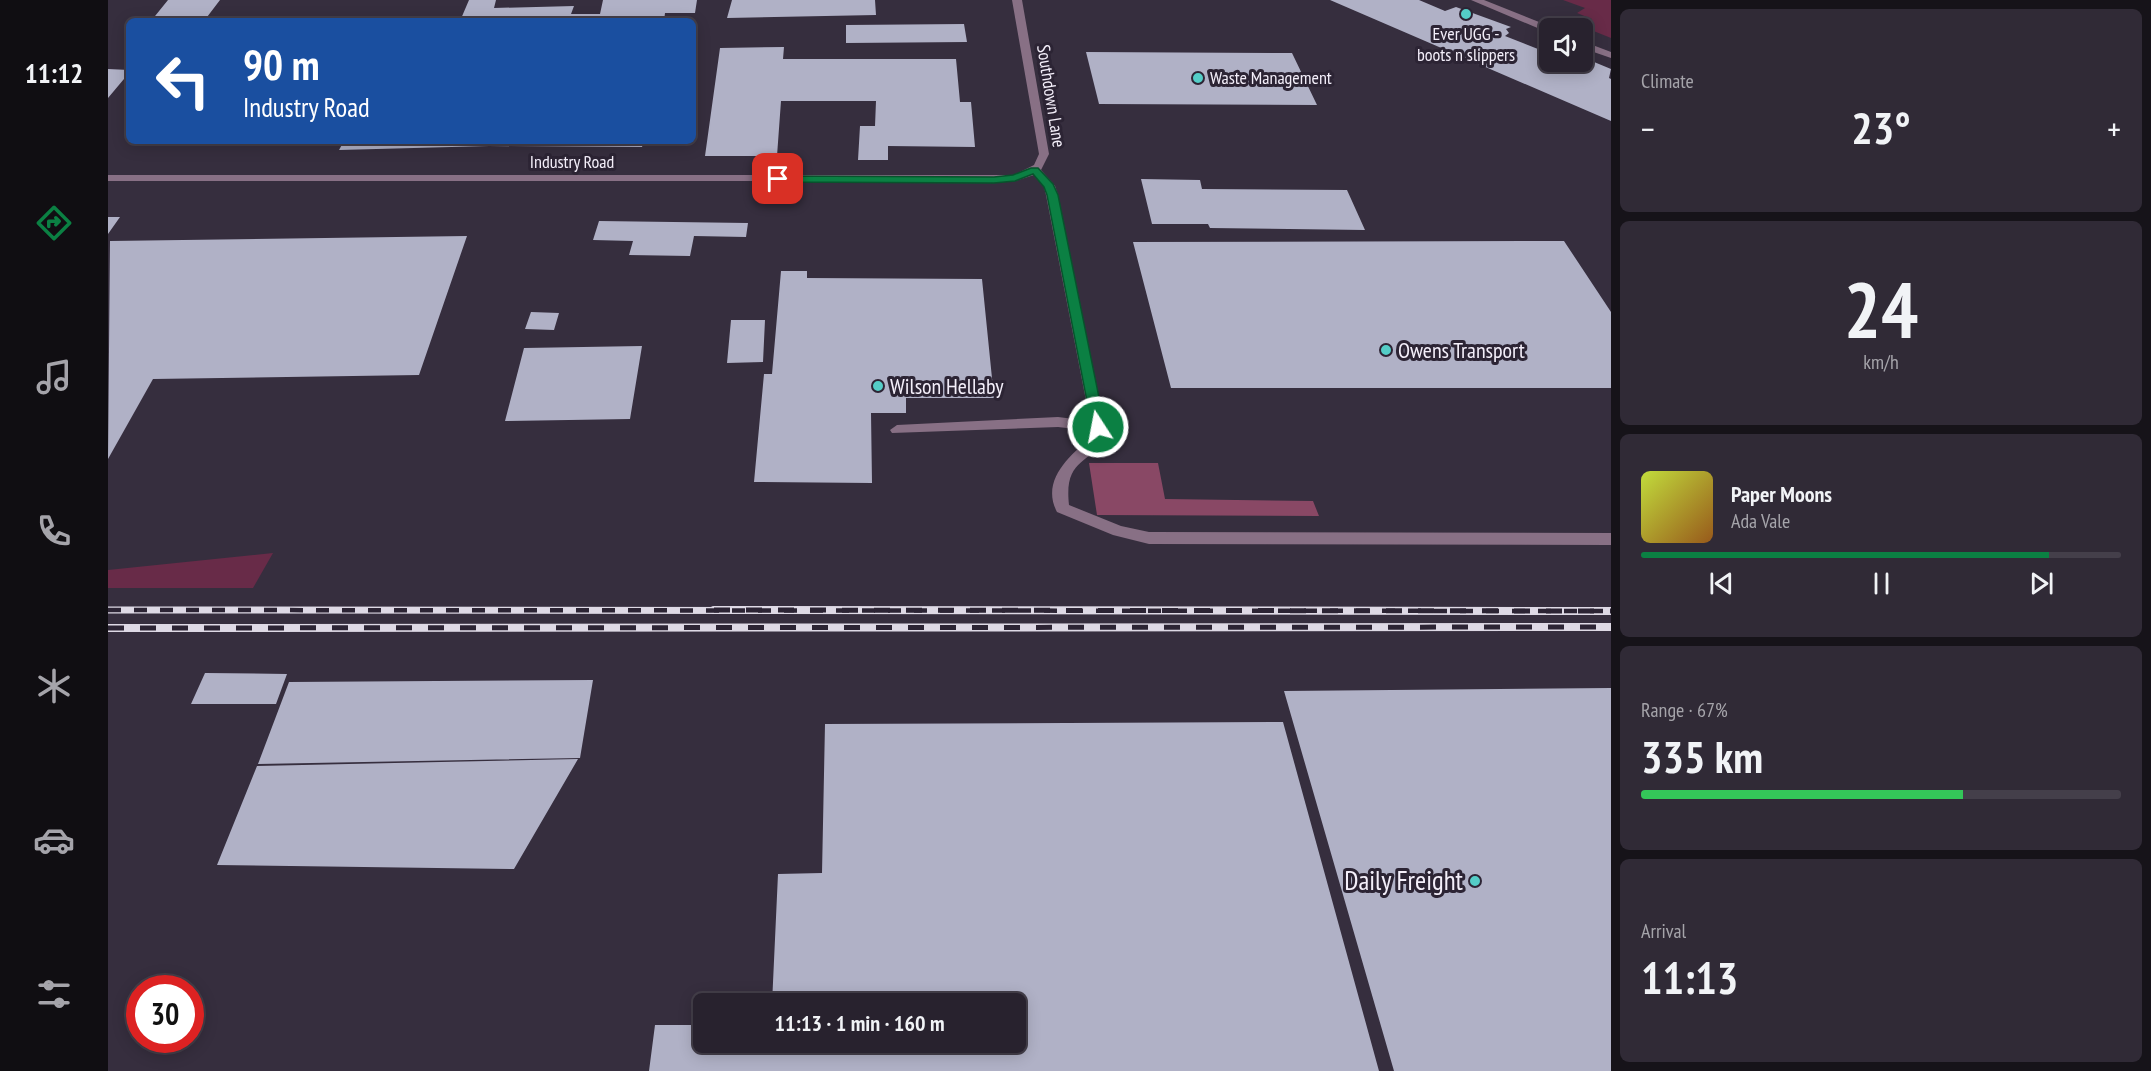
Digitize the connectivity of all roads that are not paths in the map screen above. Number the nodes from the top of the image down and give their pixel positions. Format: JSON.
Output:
{"nodes":[{"id":1,"x":1017,"y":0,"type":"edge"},
{"id":2,"x":1476,"y":0,"type":"edge"},
{"id":3,"x":1539,"y":26,"type":"edge"},
{"id":4,"x":1593,"y":49,"type":"edge"},
{"id":5,"x":1611,"y":56,"type":"edge"},
{"id":6,"x":1035,"y":170,"type":"junction"},
{"id":7,"x":108,"y":178,"type":"edge"},
{"id":8,"x":897,"y":430,"type":"dead end"},
{"id":9,"x":1099,"y":432,"type":"junction"},
{"id":10,"x":1611,"y":539,"type":"edge"}],
"edges":[{"from":1,"to":6,"type":"street","name":"Southdown Lane"},
{"from":2,"to":3,"type":"street"},
{"from":4,"to":5,"type":"street"},
{"from":6,"to":7,"type":"street","name":"Industry Road"},
{"from":6,"to":9,"type":"street","name":"Southdown Lane"},
{"from":8,"to":9,"type":"street"},
{"from":9,"to":10,"type":"street"}]}
